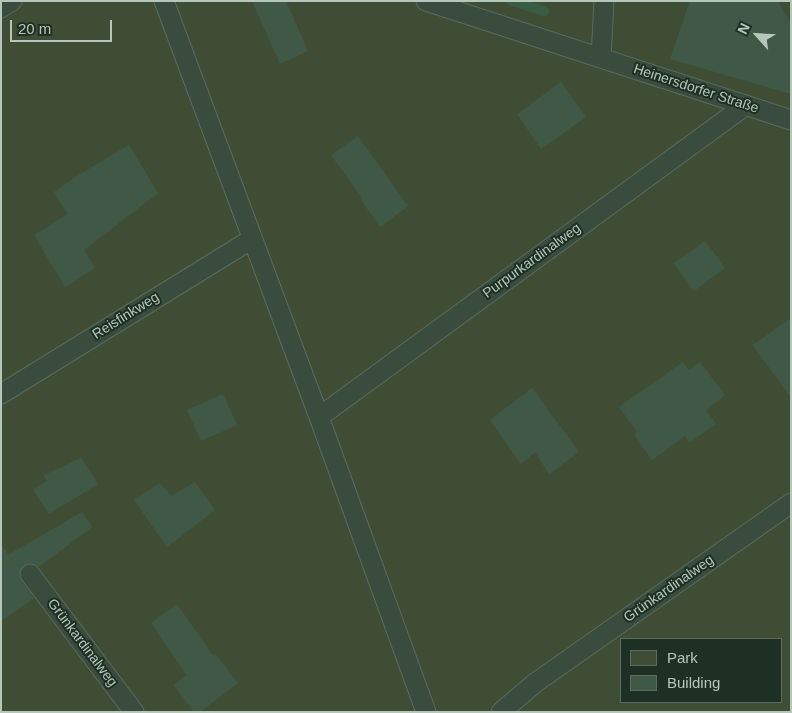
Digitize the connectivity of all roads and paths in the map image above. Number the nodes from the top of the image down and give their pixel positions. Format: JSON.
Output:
{"nodes":[{"id":1,"x":12,"y":1,"type":"edge"},
{"id":2,"x":164,"y":1,"type":"edge"},
{"id":3,"x":426,"y":1,"type":"edge"},
{"id":4,"x":604,"y":1,"type":"edge"},
{"id":5,"x":1,"y":8,"type":"edge"},
{"id":6,"x":601,"y":58,"type":"junction"},
{"id":7,"x":746,"y":105,"type":"junction"},
{"id":8,"x":791,"y":120,"type":"edge"},
{"id":9,"x":252,"y":239,"type":"junction"},
{"id":10,"x":1,"y":394,"type":"edge"},
{"id":11,"x":319,"y":417,"type":"junction"},
{"id":12,"x":791,"y":504,"type":"edge"},
{"id":13,"x":30,"y":574,"type":"dead end"},
{"id":14,"x":134,"y":712,"type":"edge"},
{"id":15,"x":426,"y":712,"type":"edge"},
{"id":16,"x":501,"y":712,"type":"edge"}],
"edges":[{"from":1,"to":5,"type":"lane"},
{"from":2,"to":9,"type":"lane"},
{"from":3,"to":6,"type":"lane","name":"Heinersdorfer Straße"},
{"from":4,"to":6,"type":"lane"},
{"from":6,"to":7,"type":"lane","name":"Heinersdorfer Straße"},
{"from":7,"to":8,"type":"lane","name":"Heinersdorfer Straße"},
{"from":7,"to":11,"type":"lane","name":"Purpurkardinalweg"},
{"from":9,"to":10,"type":"lane","name":"Reisfinkweg"},
{"from":9,"to":11,"type":"lane"},
{"from":11,"to":15,"type":"lane"},
{"from":12,"to":16,"type":"lane","name":"Grünkardinalweg"},
{"from":13,"to":14,"type":"lane","name":"Grünkardinalweg"}]}
